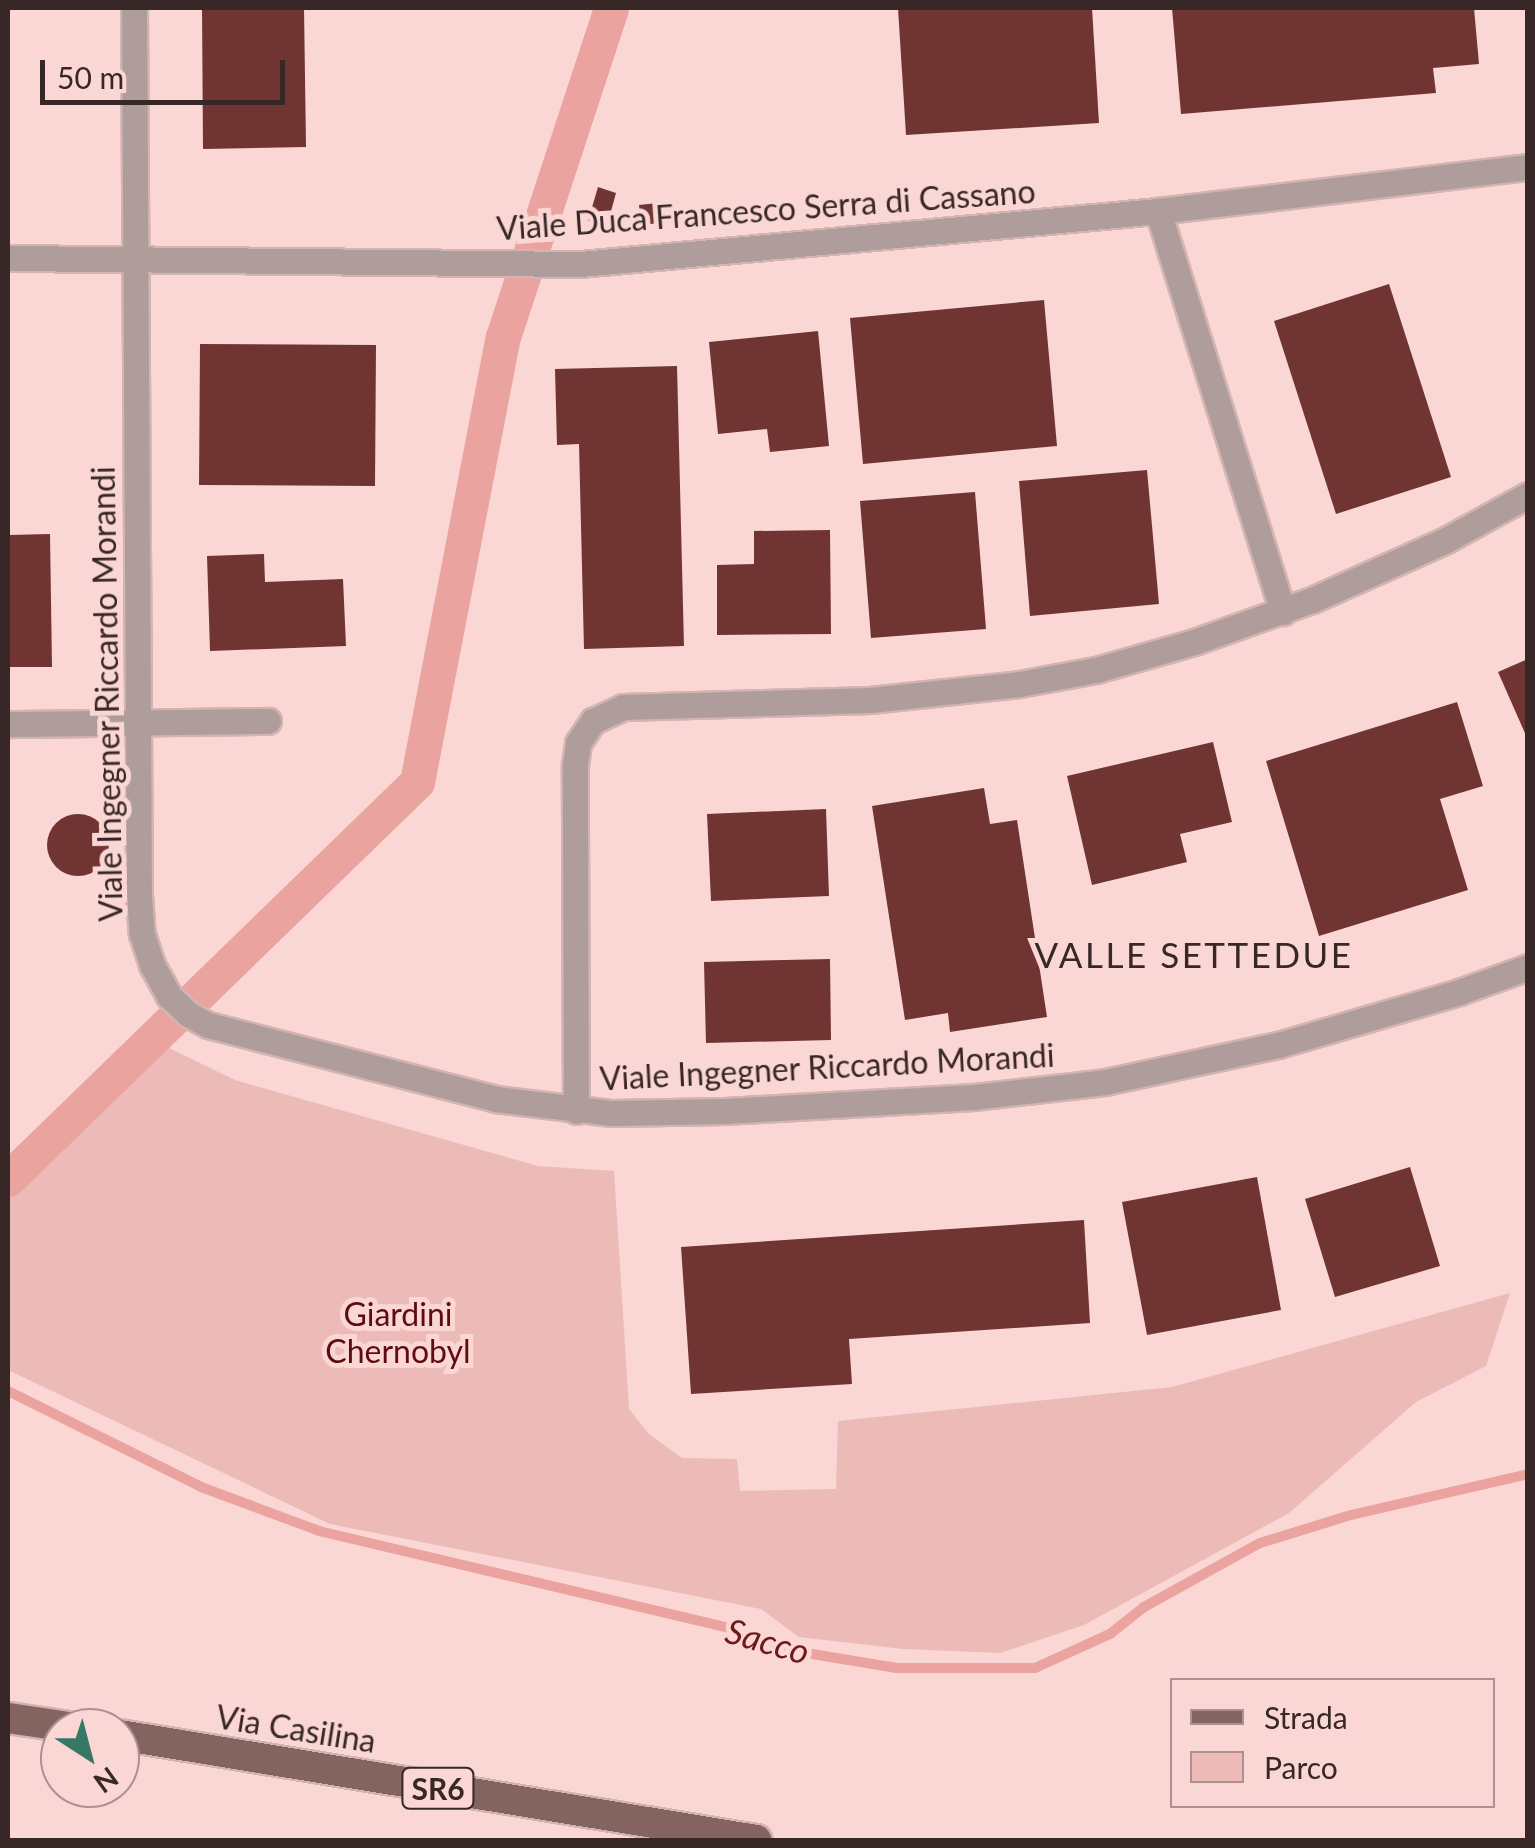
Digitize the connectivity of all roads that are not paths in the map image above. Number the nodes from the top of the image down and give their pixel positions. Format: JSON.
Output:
{"nodes":[{"id":1,"x":134,"y":8,"type":"edge"},
{"id":2,"x":1528,"y":167,"type":"edge"},
{"id":3,"x":1158,"y":211,"type":"junction"},
{"id":4,"x":136,"y":257,"type":"junction"},
{"id":5,"x":8,"y":258,"type":"edge"},
{"id":6,"x":1528,"y":495,"type":"edge"},
{"id":7,"x":1283,"y":612,"type":"junction"},
{"id":8,"x":268,"y":721,"type":"dead end"},
{"id":9,"x":8,"y":724,"type":"edge"},
{"id":10,"x":138,"y":724,"type":"junction"},
{"id":11,"x":1528,"y":967,"type":"edge"},
{"id":12,"x":576,"y":1111,"type":"junction"},
{"id":13,"x":8,"y":1718,"type":"edge"},
{"id":14,"x":40,"y":1723,"type":"edge"},
{"id":15,"x":140,"y":1738,"type":"edge"},
{"id":16,"x":756,"y":1840,"type":"edge"}],
"edges":[{"from":1,"to":4,"type":"street","name":"Viale Ingegner Riccardo Morandi"},
{"from":2,"to":3,"type":"street","name":"Viale Duca Francesco Serra di Cassano"},
{"from":3,"to":4,"type":"street","name":"Viale Duca Francesco Serra di Cassano"},
{"from":3,"to":7,"type":"street"},
{"from":4,"to":5,"type":"street","name":"Viale Duca Francesco Serra di Cassano"},
{"from":4,"to":10,"type":"street","name":"Viale Ingegner Riccardo Morandi"},
{"from":6,"to":7,"type":"street"},
{"from":7,"to":12,"type":"street"},
{"from":8,"to":10,"type":"street"},
{"from":9,"to":10,"type":"street"},
{"from":10,"to":12,"type":"street","name":"Viale Ingegner Riccardo Morandi"},
{"from":11,"to":12,"type":"street","name":"Viale Ingegner Riccardo Morandi"},
{"from":13,"to":14,"type":"main road"},
{"from":15,"to":16,"type":"main road","name":"Via Casilina","number":"SR6"}]}
